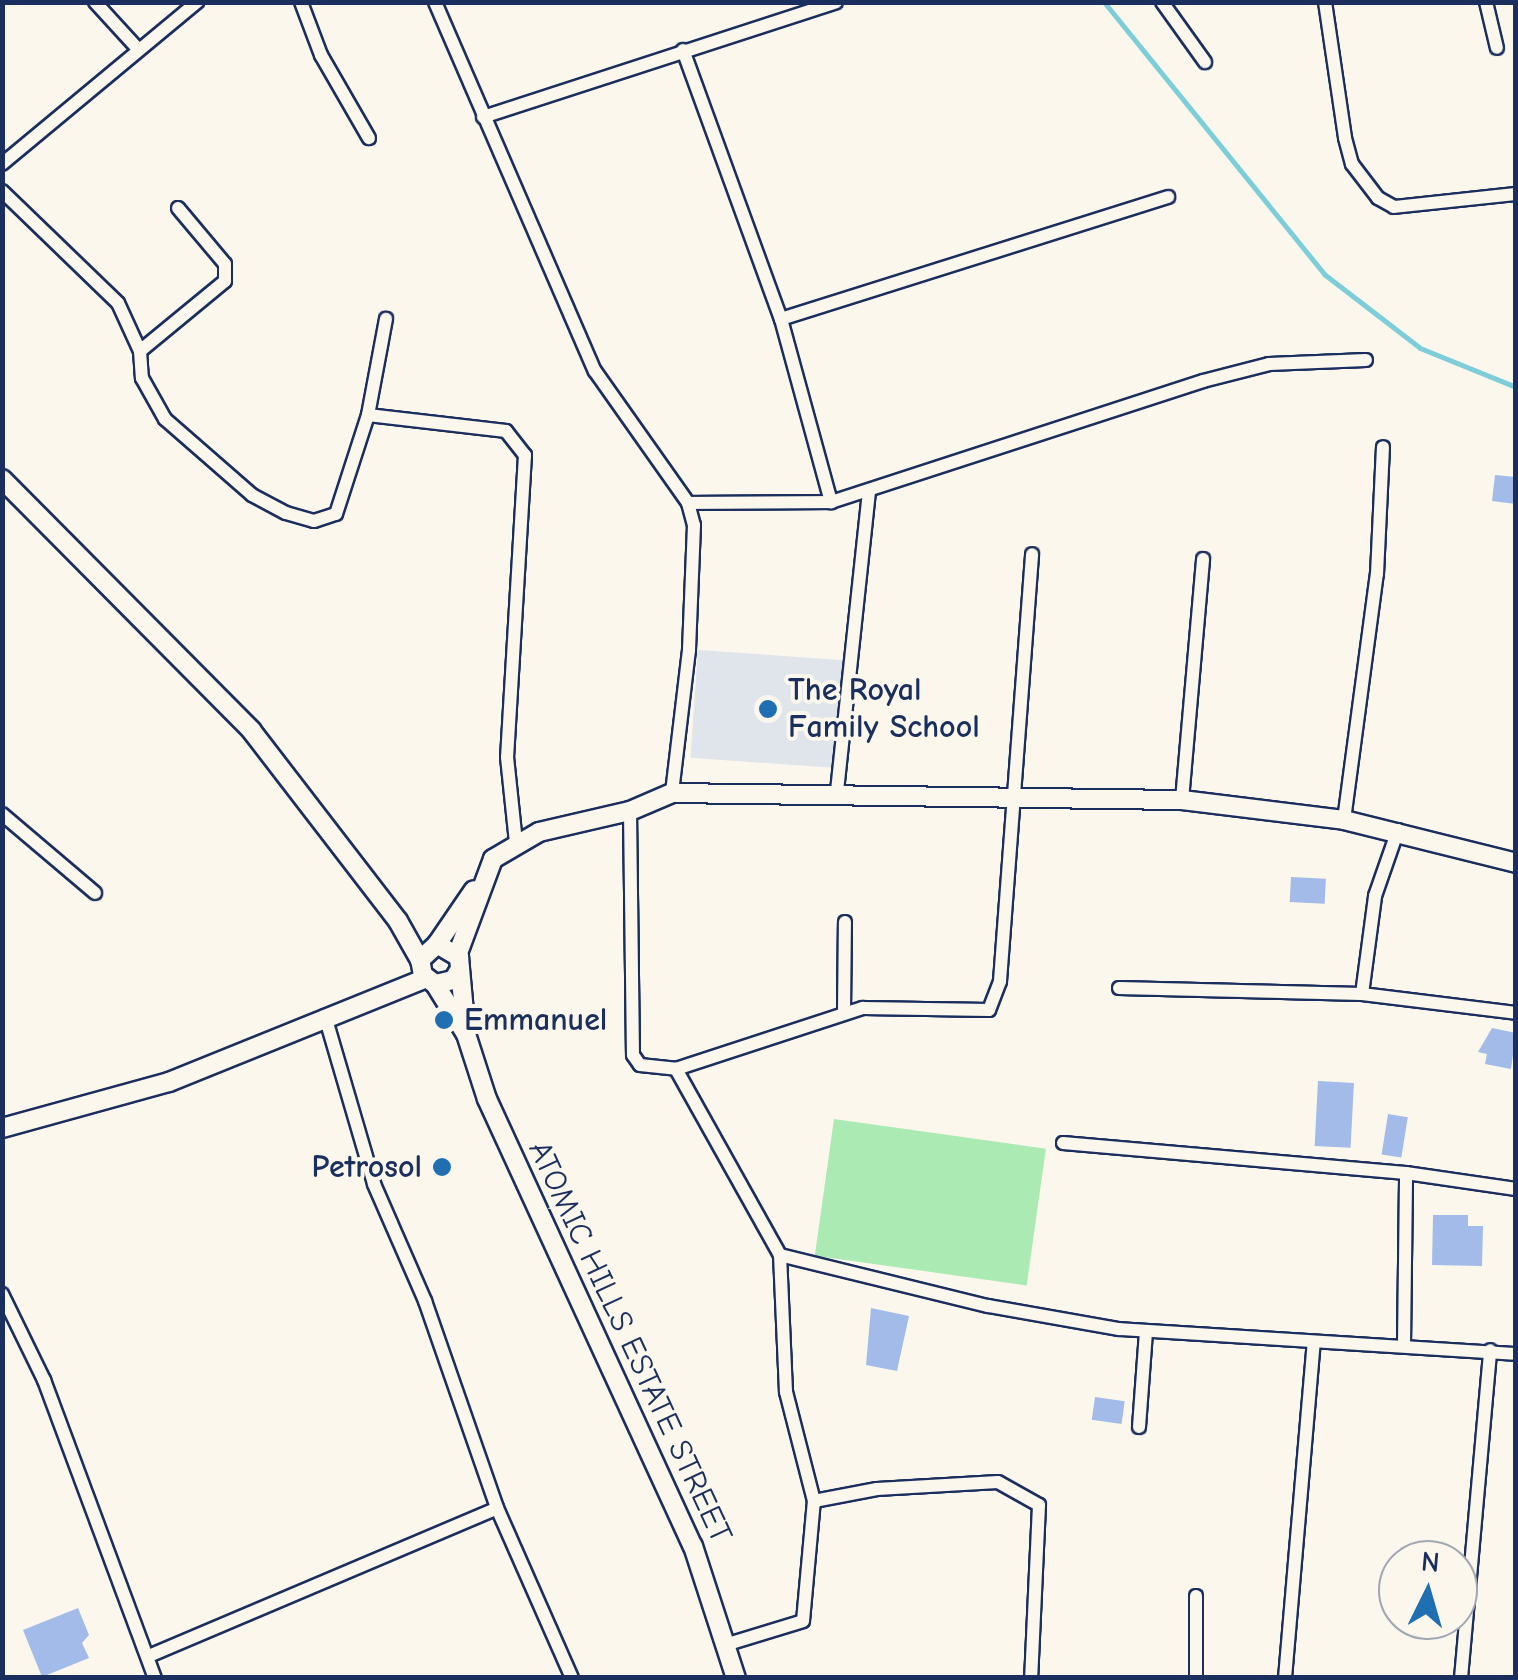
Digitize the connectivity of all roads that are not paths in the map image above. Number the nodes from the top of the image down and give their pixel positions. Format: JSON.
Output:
{"nodes":[{"id":1,"x":95,"y":2,"type":"edge"},
{"id":2,"x":197,"y":2,"type":"edge"},
{"id":3,"x":301,"y":2,"type":"edge"},
{"id":4,"x":435,"y":2,"type":"edge"},
{"id":5,"x":836,"y":2,"type":"edge"},
{"id":6,"x":1162,"y":2,"type":"edge"},
{"id":7,"x":1326,"y":2,"type":"edge"},
{"id":8,"x":1486,"y":2,"type":"edge"},
{"id":9,"x":1497,"y":48,"type":"dead end"},
{"id":10,"x":138,"y":49,"type":"junction"},
{"id":11,"x":683,"y":50,"type":"junction"},
{"id":12,"x":1205,"y":62,"type":"dead end"},
{"id":13,"x":483,"y":117,"type":"junction"},
{"id":14,"x":369,"y":138,"type":"dead end"},
{"id":15,"x":2,"y":164,"type":"edge"},
{"id":16,"x":2,"y":191,"type":"edge"},
{"id":17,"x":1516,"y":194,"type":"edge"},
{"id":18,"x":1168,"y":197,"type":"dead end"},
{"id":19,"x":178,"y":208,"type":"dead end"},
{"id":20,"x":781,"y":319,"type":"junction"},
{"id":21,"x":386,"y":320,"type":"dead end"},
{"id":22,"x":140,"y":351,"type":"junction"},
{"id":23,"x":1366,"y":360,"type":"dead end"},
{"id":24,"x":368,"y":415,"type":"junction"},
{"id":25,"x":1383,"y":447,"type":"dead end"},
{"id":26,"x":2,"y":479,"type":"edge"},
{"id":27,"x":869,"y":492,"type":"junction"},
{"id":28,"x":831,"y":502,"type":"junction"},
{"id":29,"x":688,"y":503,"type":"junction"},
{"id":30,"x":1032,"y":554,"type":"dead end"},
{"id":31,"x":1203,"y":559,"type":"dead end"},
{"id":32,"x":837,"y":792,"type":"junction"},
{"id":33,"x":1017,"y":792,"type":"junction"},
{"id":34,"x":672,"y":793,"type":"junction"},
{"id":35,"x":1182,"y":800,"type":"junction"},
{"id":36,"x":630,"y":811,"type":"junction"},
{"id":37,"x":2,"y":814,"type":"edge"},
{"id":38,"x":1344,"y":820,"type":"junction"},
{"id":39,"x":1398,"y":830,"type":"junction"},
{"id":40,"x":516,"y":843,"type":"junction"},
{"id":41,"x":1516,"y":863,"type":"edge"},
{"id":42,"x":480,"y":882,"type":"junction"},
{"id":43,"x":96,"y":893,"type":"dead end"},
{"id":44,"x":845,"y":922,"type":"dead end"},
{"id":45,"x":459,"y":961,"type":"junction"},
{"id":46,"x":428,"y":963,"type":"junction"},
{"id":47,"x":1119,"y":988,"type":"dead end"},
{"id":48,"x":1362,"y":994,"type":"junction"},
{"id":49,"x":844,"y":1012,"type":"junction"},
{"id":50,"x":1516,"y":1014,"type":"edge"},
{"id":51,"x":325,"y":1016,"type":"junction"},
{"id":52,"x":466,"y":1034,"type":"junction"},
{"id":53,"x":676,"y":1069,"type":"junction"},
{"id":54,"x":2,"y":1128,"type":"edge"},
{"id":55,"x":1063,"y":1143,"type":"dead end"},
{"id":56,"x":1406,"y":1173,"type":"junction"},
{"id":57,"x":1516,"y":1189,"type":"edge"},
{"id":58,"x":780,"y":1255,"type":"junction"},
{"id":59,"x":2,"y":1294,"type":"edge"},
{"id":60,"x":1146,"y":1332,"type":"junction"},
{"id":61,"x":1314,"y":1342,"type":"junction"},
{"id":62,"x":1404,"y":1344,"type":"junction"},
{"id":63,"x":1490,"y":1350,"type":"junction"},
{"id":64,"x":1516,"y":1354,"type":"edge"},
{"id":65,"x":1139,"y":1428,"type":"dead end"},
{"id":66,"x":814,"y":1502,"type":"junction"},
{"id":67,"x":497,"y":1508,"type":"junction"},
{"id":68,"x":1196,"y":1596,"type":"dead end"},
{"id":69,"x":728,"y":1644,"type":"junction"},
{"id":70,"x":148,"y":1656,"type":"junction"},
{"id":71,"x":155,"y":1678,"type":"edge"},
{"id":72,"x":572,"y":1678,"type":"edge"},
{"id":73,"x":736,"y":1678,"type":"edge"},
{"id":74,"x":1031,"y":1678,"type":"edge"},
{"id":75,"x":1196,"y":1678,"type":"edge"},
{"id":76,"x":1284,"y":1678,"type":"edge"},
{"id":77,"x":1462,"y":1678,"type":"edge"}],
"edges":[{"from":1,"to":10,"type":"street"},
{"from":2,"to":10,"type":"street"},
{"from":3,"to":14,"type":"street"},
{"from":4,"to":13,"type":"street"},
{"from":5,"to":11,"type":"street"},
{"from":6,"to":12,"type":"street"},
{"from":7,"to":17,"type":"street"},
{"from":8,"to":9,"type":"street"},
{"from":10,"to":15,"type":"street"},
{"from":11,"to":13,"type":"street"},
{"from":11,"to":20,"type":"street"},
{"from":13,"to":29,"type":"street"},
{"from":16,"to":22,"type":"street"},
{"from":18,"to":20,"type":"street"},
{"from":19,"to":22,"type":"street"},
{"from":20,"to":28,"type":"street"},
{"from":21,"to":24,"type":"street"},
{"from":22,"to":24,"type":"street"},
{"from":23,"to":27,"type":"street"},
{"from":24,"to":40,"type":"street"},
{"from":25,"to":38,"type":"street"},
{"from":26,"to":46,"type":"street"},
{"from":27,"to":28,"type":"street"},
{"from":27,"to":32,"type":"street"},
{"from":28,"to":29,"type":"street"},
{"from":29,"to":34,"type":"street"},
{"from":30,"to":33,"type":"street"},
{"from":31,"to":35,"type":"street"},
{"from":32,"to":33,"type":"street"},
{"from":32,"to":34,"type":"street"},
{"from":33,"to":35,"type":"street"},
{"from":33,"to":49,"type":"street"},
{"from":34,"to":36,"type":"street"},
{"from":35,"to":38,"type":"street"},
{"from":36,"to":40,"type":"street"},
{"from":36,"to":53,"type":"street"},
{"from":37,"to":43,"type":"street"},
{"from":38,"to":39,"type":"street"},
{"from":39,"to":41,"type":"street"},
{"from":39,"to":48,"type":"street"},
{"from":40,"to":42,"type":"street","name":"ATOMIC HILLS ESTATE STREET"},
{"from":42,"to":45,"type":"street","name":"ATOMIC HILLS ESTATE STREET"},
{"from":42,"to":46,"type":"street","name":"ATOMIC HILLS ESTATE STREET"},
{"from":44,"to":49,"type":"street"},
{"from":45,"to":46,"type":"street"},
{"from":45,"to":46,"type":"street"},
{"from":45,"to":52,"type":"street","name":"ATOMIC HILLS ESTATE STREET"},
{"from":46,"to":51,"type":"street"},
{"from":46,"to":52,"type":"street","name":"ATOMIC HILLS ESTATE STREET"},
{"from":47,"to":48,"type":"street"},
{"from":48,"to":50,"type":"street"},
{"from":49,"to":53,"type":"street"},
{"from":51,"to":54,"type":"street"},
{"from":51,"to":67,"type":"street"},
{"from":52,"to":69,"type":"street","name":"ATOMIC HILLS ESTATE STREET"},
{"from":53,"to":58,"type":"street"},
{"from":55,"to":56,"type":"street"},
{"from":56,"to":57,"type":"street"},
{"from":56,"to":62,"type":"street"},
{"from":58,"to":60,"type":"street"},
{"from":58,"to":66,"type":"street"},
{"from":59,"to":70,"type":"street"},
{"from":60,"to":61,"type":"street"},
{"from":60,"to":65,"type":"street"},
{"from":61,"to":62,"type":"street"},
{"from":61,"to":76,"type":"street"},
{"from":62,"to":63,"type":"street"},
{"from":63,"to":64,"type":"street"},
{"from":63,"to":77,"type":"street"},
{"from":66,"to":69,"type":"street"},
{"from":66,"to":74,"type":"street"},
{"from":67,"to":70,"type":"street"},
{"from":67,"to":72,"type":"street"},
{"from":68,"to":75,"type":"street"},
{"from":69,"to":73,"type":"street","name":"ATOMIC HILLS ESTATE STREET"},
{"from":70,"to":71,"type":"street"}]}
